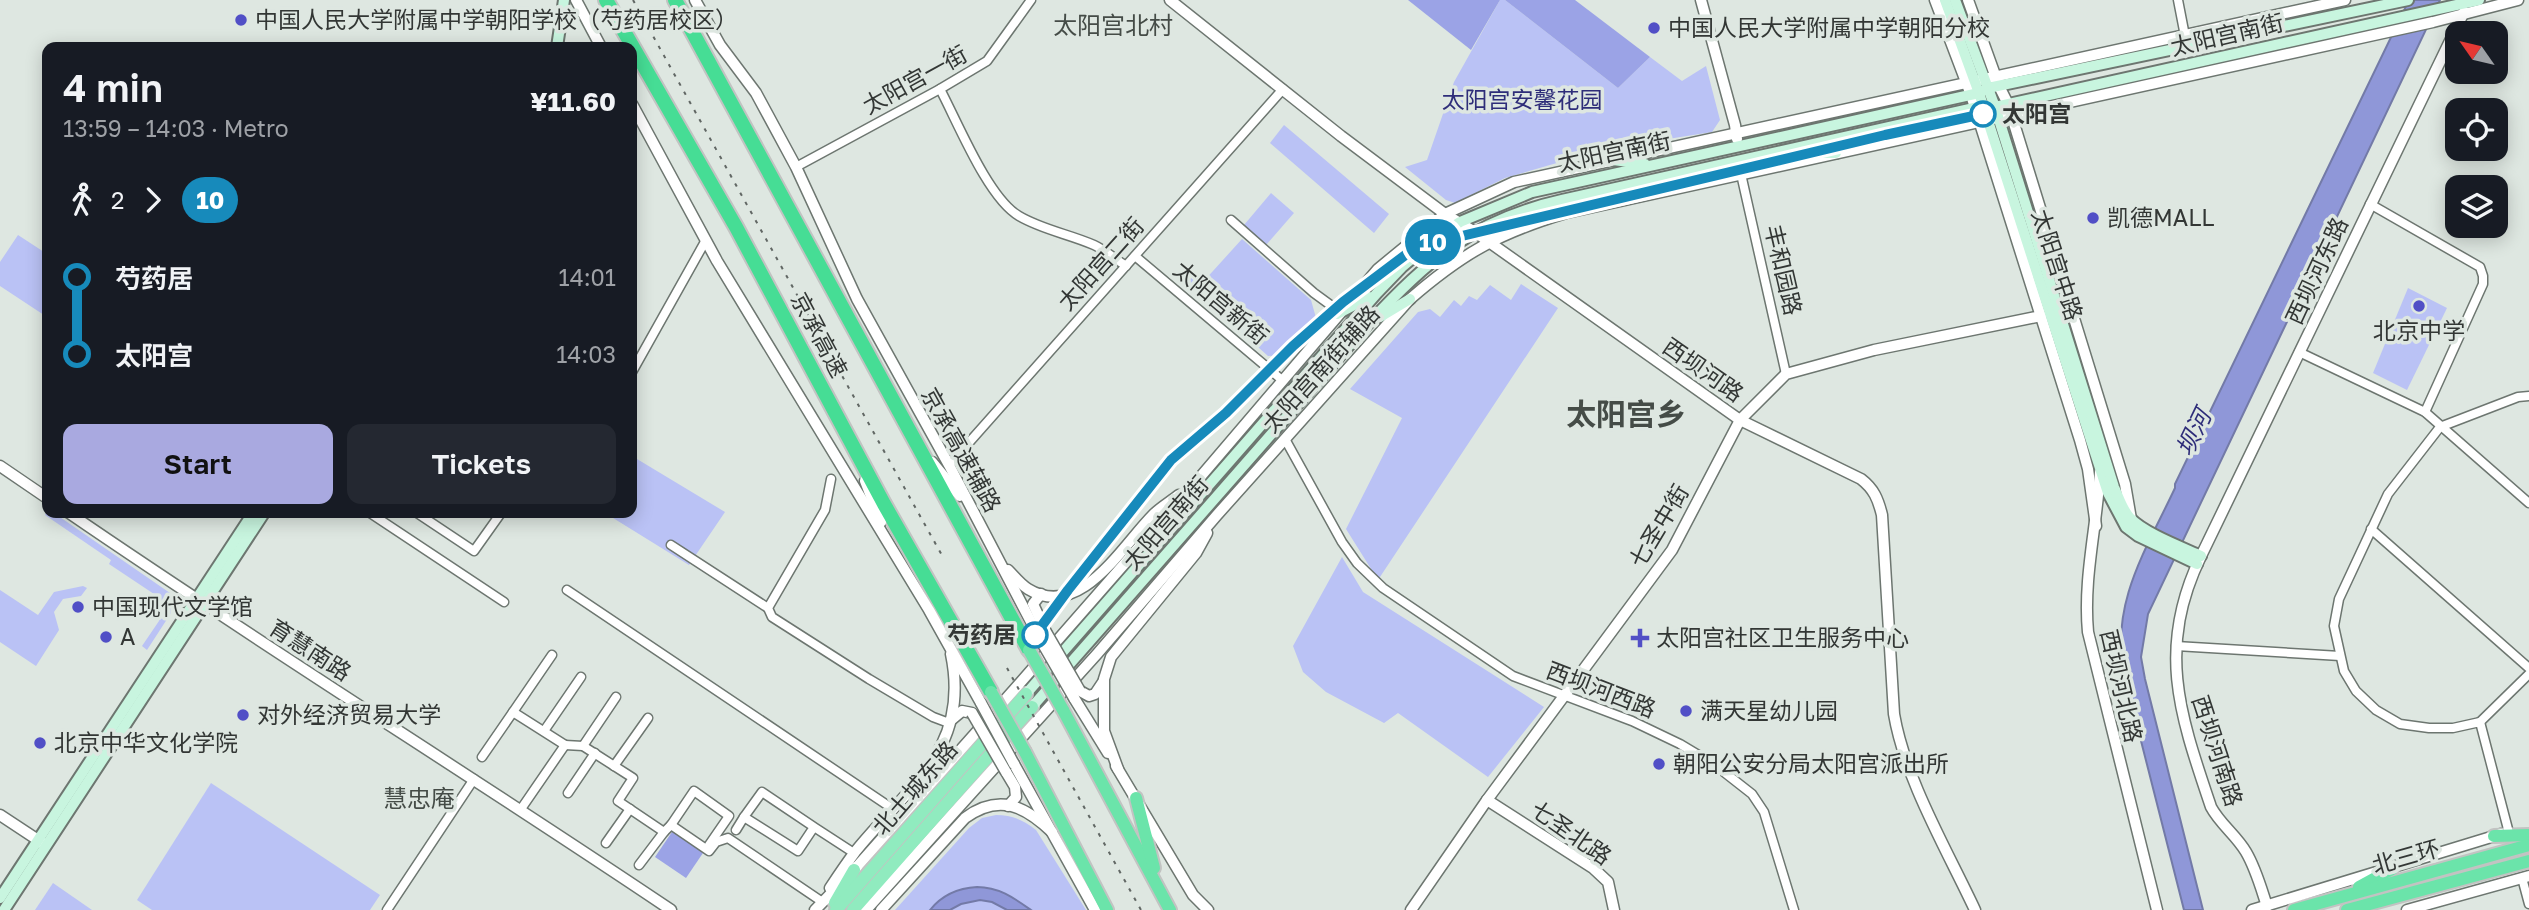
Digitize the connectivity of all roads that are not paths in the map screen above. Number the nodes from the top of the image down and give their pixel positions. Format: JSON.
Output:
{"nodes":[{"id":1,"x":564,"y":0,"type":"edge"},
{"id":2,"x":576,"y":0,"type":"edge"},
{"id":3,"x":606,"y":0,"type":"edge"},
{"id":4,"x":675,"y":0,"type":"edge"},
{"id":5,"x":695,"y":0,"type":"edge"},
{"id":6,"x":1031,"y":0,"type":"edge"},
{"id":7,"x":1170,"y":0,"type":"edge"},
{"id":8,"x":1701,"y":0,"type":"edge"},
{"id":9,"x":1935,"y":0,"type":"edge"},
{"id":10,"x":1945,"y":0,"type":"edge"},
{"id":11,"x":1955,"y":0,"type":"edge"},
{"id":12,"x":1968,"y":0,"type":"edge"},
{"id":13,"x":2178,"y":0,"type":"edge"},
{"id":14,"x":2345,"y":0,"type":"edge"},
{"id":15,"x":2408,"y":0,"type":"edge"},
{"id":16,"x":2518,"y":0,"type":"edge"},
{"id":17,"x":2473,"y":1,"type":"edge"},
{"id":18,"x":2463,"y":15,"type":"junction"},
{"id":19,"x":2185,"y":36,"type":"junction"},
{"id":20,"x":558,"y":42,"type":"edge"},
{"id":21,"x":598,"y":42,"type":"edge"},
{"id":22,"x":630,"y":42,"type":"edge"},
{"id":23,"x":637,"y":54,"type":"edge"},
{"id":24,"x":1982,"y":85,"type":"junction"},
{"id":25,"x":940,"y":89,"type":"junction"},
{"id":26,"x":1283,"y":89,"type":"junction"},
{"id":27,"x":2010,"y":109,"type":"junction"},
{"id":28,"x":637,"y":113,"type":"edge"},
{"id":29,"x":1986,"y":113,"type":"junction"},
{"id":30,"x":1737,"y":133,"type":"junction"},
{"id":31,"x":1737,"y":146,"type":"junction"},
{"id":32,"x":1774,"y":153,"type":"junction"},
{"id":33,"x":1836,"y":153,"type":"junction"},
{"id":34,"x":1613,"y":160,"type":"junction"},
{"id":35,"x":1651,"y":165,"type":"junction"},
{"id":36,"x":796,"y":167,"type":"junction"},
{"id":37,"x":1741,"y":174,"type":"junction"},
{"id":38,"x":2370,"y":204,"type":"junction"},
{"id":39,"x":1445,"y":214,"type":"junction"},
{"id":40,"x":1231,"y":220,"type":"dead end"},
{"id":41,"x":1460,"y":222,"type":"junction"},
{"id":42,"x":2046,"y":227,"type":"junction"},
{"id":43,"x":2034,"y":231,"type":"junction"},
{"id":44,"x":1475,"y":232,"type":"junction"},
{"id":45,"x":706,"y":240,"type":"junction"},
{"id":46,"x":1488,"y":242,"type":"junction"},
{"id":47,"x":1135,"y":256,"type":"junction"},
{"id":48,"x":1126,"y":265,"type":"junction"},
{"id":49,"x":1377,"y":292,"type":"junction"},
{"id":50,"x":2044,"y":294,"type":"junction"},
{"id":51,"x":1410,"y":299,"type":"junction"},
{"id":52,"x":2055,"y":300,"type":"junction"},
{"id":53,"x":1338,"y":313,"type":"junction"},
{"id":54,"x":2041,"y":316,"type":"junction"},
{"id":55,"x":1368,"y":324,"type":"junction"},
{"id":56,"x":2076,"y":325,"type":"junction"},
{"id":57,"x":2048,"y":339,"type":"junction"},
{"id":58,"x":2300,"y":352,"type":"junction"},
{"id":59,"x":637,"y":363,"type":"edge"},
{"id":60,"x":1786,"y":374,"type":"junction"},
{"id":61,"x":1282,"y":380,"type":"junction"},
{"id":62,"x":2529,"y":396,"type":"edge"},
{"id":63,"x":2424,"y":412,"type":"junction"},
{"id":64,"x":1740,"y":420,"type":"junction"},
{"id":65,"x":1281,"y":425,"type":"junction"},
{"id":66,"x":2440,"y":427,"type":"junction"},
{"id":67,"x":1285,"y":439,"type":"junction"},
{"id":68,"x":850,"y":441,"type":"junction"},
{"id":69,"x":916,"y":442,"type":"junction"},
{"id":70,"x":949,"y":465,"type":"junction"},
{"id":71,"x":0,"y":466,"type":"edge"},
{"id":72,"x":2100,"y":468,"type":"junction"},
{"id":73,"x":831,"y":479,"type":"dead end"},
{"id":74,"x":1196,"y":482,"type":"junction"},
{"id":75,"x":42,"y":495,"type":"edge"},
{"id":76,"x":2529,"y":503,"type":"edge"},
{"id":77,"x":974,"y":513,"type":"junction"},
{"id":78,"x":1217,"y":515,"type":"junction"},
{"id":79,"x":76,"y":518,"type":"edge"},
{"id":80,"x":250,"y":518,"type":"edge"},
{"id":81,"x":260,"y":518,"type":"edge"},
{"id":82,"x":378,"y":518,"type":"edge"},
{"id":83,"x":424,"y":518,"type":"edge"},
{"id":84,"x":497,"y":518,"type":"edge"},
{"id":85,"x":2131,"y":519,"type":"junction"},
{"id":86,"x":2096,"y":526,"type":"junction"},
{"id":87,"x":2371,"y":529,"type":"junction"},
{"id":88,"x":2140,"y":532,"type":"junction"},
{"id":89,"x":671,"y":545,"type":"dead end"},
{"id":90,"x":890,"y":546,"type":"junction"},
{"id":91,"x":2195,"y":558,"type":"junction"},
{"id":92,"x":1001,"y":564,"type":"junction"},
{"id":93,"x":567,"y":590,"type":"dead end"},
{"id":94,"x":1041,"y":594,"type":"junction"},
{"id":95,"x":200,"y":602,"type":"junction"},
{"id":96,"x":504,"y":602,"type":"dead end"},
{"id":97,"x":768,"y":608,"type":"junction"},
{"id":98,"x":1043,"y":635,"type":"junction"},
{"id":99,"x":948,"y":643,"type":"junction"},
{"id":100,"x":2176,"y":646,"type":"junction"},
{"id":101,"x":1029,"y":650,"type":"joint"},
{"id":102,"x":552,"y":655,"type":"dead end"},
{"id":103,"x":2340,"y":656,"type":"junction"},
{"id":104,"x":2529,"y":668,"type":"edge"},
{"id":105,"x":2529,"y":674,"type":"edge"},
{"id":106,"x":581,"y":677,"type":"dead end"},
{"id":107,"x":1104,"y":679,"type":"junction"},
{"id":108,"x":1023,"y":688,"type":"junction"},
{"id":109,"x":991,"y":692,"type":"joint"},
{"id":110,"x":1077,"y":695,"type":"junction"},
{"id":111,"x":1564,"y":696,"type":"junction"},
{"id":112,"x":616,"y":697,"type":"dead end"},
{"id":113,"x":513,"y":712,"type":"junction"},
{"id":114,"x":1036,"y":712,"type":"junction"},
{"id":115,"x":648,"y":718,"type":"dead end"},
{"id":116,"x":949,"y":722,"type":"junction"},
{"id":117,"x":2480,"y":722,"type":"junction"},
{"id":118,"x":544,"y":732,"type":"junction"},
{"id":119,"x":565,"y":745,"type":"junction"},
{"id":120,"x":583,"y":746,"type":"junction"},
{"id":121,"x":595,"y":753,"type":"junction"},
{"id":122,"x":482,"y":757,"type":"dead end"},
{"id":123,"x":614,"y":766,"type":"junction"},
{"id":124,"x":1118,"y":769,"type":"junction"},
{"id":125,"x":474,"y":779,"type":"junction"},
{"id":126,"x":568,"y":793,"type":"dead end"},
{"id":127,"x":1136,"y":798,"type":"junction"},
{"id":128,"x":1487,"y":800,"type":"junction"},
{"id":129,"x":1008,"y":806,"type":"junction"},
{"id":130,"x":521,"y":809,"type":"junction"},
{"id":131,"x":630,"y":809,"type":"junction"},
{"id":132,"x":893,"y":809,"type":"junction"},
{"id":133,"x":0,"y":816,"type":"edge"},
{"id":134,"x":744,"y":817,"type":"junction"},
{"id":135,"x":671,"y":825,"type":"junction"},
{"id":136,"x":814,"y":827,"type":"junction"},
{"id":137,"x":2529,"y":828,"type":"edge"},
{"id":138,"x":736,"y":830,"type":"dead end"},
{"id":139,"x":664,"y":832,"type":"junction"},
{"id":140,"x":1052,"y":832,"type":"junction"},
{"id":141,"x":2509,"y":833,"type":"junction"},
{"id":142,"x":2529,"y":835,"type":"edge"},
{"id":143,"x":2494,"y":836,"type":"junction"},
{"id":144,"x":42,"y":843,"type":"junction"},
{"id":145,"x":606,"y":843,"type":"dead end"},
{"id":146,"x":2529,"y":845,"type":"edge"},
{"id":147,"x":706,"y":849,"type":"junction"},
{"id":148,"x":854,"y":853,"type":"junction"},
{"id":149,"x":2529,"y":861,"type":"edge"},
{"id":150,"x":639,"y":865,"type":"dead end"},
{"id":151,"x":2392,"y":869,"type":"junction"},
{"id":152,"x":854,"y":870,"type":"joint"},
{"id":153,"x":2525,"y":877,"type":"edge"},
{"id":154,"x":1158,"y":886,"type":"junction"},
{"id":155,"x":889,"y":887,"type":"junction"},
{"id":156,"x":1087,"y":893,"type":"joint"},
{"id":157,"x":2340,"y":897,"type":"junction"},
{"id":158,"x":0,"y":898,"type":"edge"},
{"id":159,"x":2529,"y":904,"type":"edge"},
{"id":160,"x":2267,"y":906,"type":"junction"},
{"id":161,"x":824,"y":908,"type":"edge"},
{"id":162,"x":4,"y":910,"type":"edge"},
{"id":163,"x":387,"y":910,"type":"edge"},
{"id":164,"x":671,"y":910,"type":"edge"},
{"id":165,"x":853,"y":910,"type":"edge"},
{"id":166,"x":866,"y":910,"type":"edge"},
{"id":167,"x":881,"y":910,"type":"edge"},
{"id":168,"x":1098,"y":910,"type":"edge"},
{"id":169,"x":1107,"y":910,"type":"edge"},
{"id":170,"x":1170,"y":910,"type":"edge"},
{"id":171,"x":1208,"y":910,"type":"edge"},
{"id":172,"x":1411,"y":910,"type":"edge"},
{"id":173,"x":1614,"y":910,"type":"edge"},
{"id":174,"x":1794,"y":910,"type":"edge"},
{"id":175,"x":1975,"y":910,"type":"edge"},
{"id":176,"x":2157,"y":910,"type":"edge"},
{"id":177,"x":2252,"y":910,"type":"edge"},
{"id":178,"x":2294,"y":910,"type":"edge"},
{"id":179,"x":2347,"y":910,"type":"edge"},
{"id":180,"x":2407,"y":910,"type":"edge"}],
"edges":[{"from":1,"to":20,"type":"main road"},
{"from":2,"to":21,"type":"street"},
{"from":3,"to":22,"type":"highway","name":"京承高速"},
{"from":4,"to":69,"type":"highway","name":"京承高速"},
{"from":5,"to":36,"type":"street","name":"京承高速辅路"},
{"from":6,"to":25,"type":"street","name":"太阳宫一街"},
{"from":7,"to":26,"type":"street","name":"西坝河路"},
{"from":8,"to":30,"type":"street"},
{"from":9,"to":24,"type":"street","name":"太阳宫中路"},
{"from":10,"to":24,"type":"main road","name":"太阳宫中路"},
{"from":11,"to":24,"type":"main road","name":"太阳宫中路"},
{"from":12,"to":24,"type":"street","name":"太阳宫中路"},
{"from":13,"to":19,"type":"street"},
{"from":14,"to":19,"type":"street","name":"太阳宫南街"},
{"from":15,"to":24,"type":"main road","name":"太阳宫南街"},
{"from":16,"to":18,"type":"street"},
{"from":17,"to":18,"type":"street","name":"西坝河东路"},
{"from":17,"to":27,"type":"main road","name":"太阳宫南街"},
{"from":18,"to":27,"type":"street"},
{"from":18,"to":38,"type":"street","name":"西坝河东路"},
{"from":19,"to":24,"type":"street","name":"太阳宫南街"},
{"from":23,"to":68,"type":"highway","name":"京承高速"},
{"from":24,"to":27,"type":"street","name":"太阳宫中路"},
{"from":24,"to":29,"type":"main road","name":"太阳宫中路"},
{"from":24,"to":29,"type":"street","name":"太阳宫中路"},
{"from":24,"to":30,"type":"street","name":"太阳宫南街"},
{"from":24,"to":31,"type":"main road","name":"太阳宫南街"},
{"from":25,"to":36,"type":"street","name":"太阳宫一街"},
{"from":25,"to":48,"type":"street"},
{"from":26,"to":39,"type":"street","name":"西坝河路"},
{"from":26,"to":47,"type":"street","name":"太阳宫二街"},
{"from":27,"to":29,"type":"main road","name":"太阳宫南街"},
{"from":27,"to":42,"type":"street","name":"太阳宫中路"},
{"from":28,"to":45,"type":"street"},
{"from":29,"to":32,"type":"main road","name":"太阳宫南街"},
{"from":29,"to":33,"type":"street","name":"太阳宫南街辅路"},
{"from":29,"to":43,"type":"main road","name":"太阳宫中路"},
{"from":29,"to":50,"type":"main road","name":"太阳宫中路"},
{"from":29,"to":54,"type":"street","name":"太阳宫中路"},
{"from":30,"to":31,"type":"street"},
{"from":30,"to":34,"type":"street","name":"太阳宫南街"},
{"from":31,"to":35,"type":"main road","name":"太阳宫南街"},
{"from":32,"to":33,"type":"main road"},
{"from":32,"to":44,"type":"main road","name":"太阳宫南街"},
{"from":33,"to":37,"type":"street","name":"太阳宫南街辅路"},
{"from":34,"to":35,"type":"main road"},
{"from":34,"to":39,"type":"street","name":"太阳宫南街"},
{"from":35,"to":41,"type":"main road","name":"太阳宫南街"},
{"from":36,"to":70,"type":"street","name":"京承高速辅路"},
{"from":37,"to":46,"type":"street","name":"太阳宫南街辅路"},
{"from":37,"to":60,"type":"street","name":"丰和园路"},
{"from":38,"to":58,"type":"street","name":"西坝河东路"},
{"from":38,"to":63,"type":"street"},
{"from":39,"to":41,"type":"street","name":"西坝河路"},
{"from":39,"to":53,"type":"street","name":"太阳宫南街"},
{"from":40,"to":53,"type":"street"},
{"from":41,"to":44,"type":"street","name":"西坝河路"},
{"from":41,"to":49,"type":"main road","name":"太阳宫南街"},
{"from":42,"to":43,"type":"street"},
{"from":42,"to":56,"type":"street","name":"太阳宫中路"},
{"from":43,"to":52,"type":"main road","name":"太阳宫中路"},
{"from":44,"to":46,"type":"street","name":"西坝河路"},
{"from":44,"to":55,"type":"main road","name":"太阳宫南街"},
{"from":45,"to":59,"type":"street"},
{"from":45,"to":90,"type":"street"},
{"from":46,"to":51,"type":"street","name":"太阳宫南街辅路"},
{"from":46,"to":64,"type":"street","name":"西坝河路"},
{"from":47,"to":48,"type":"street","name":"太阳宫二街"},
{"from":47,"to":61,"type":"street","name":"太阳宫新街"},
{"from":48,"to":70,"type":"street","name":"太阳宫二街"},
{"from":49,"to":53,"type":"main road"},
{"from":49,"to":108,"type":"main road","name":"太阳宫南街"},
{"from":50,"to":57,"type":"street"},
{"from":50,"to":72,"type":"main road","name":"太阳宫中路"},
{"from":51,"to":55,"type":"main road"},
{"from":51,"to":67,"type":"street","name":"太阳宫南街辅路"},
{"from":52,"to":56,"type":"street"},
{"from":52,"to":85,"type":"main road","name":"太阳宫中路"},
{"from":53,"to":61,"type":"street","name":"太阳宫南街辅路"},
{"from":54,"to":57,"type":"street","name":"太阳宫中路"},
{"from":54,"to":60,"type":"street","name":"七圣中街"},
{"from":55,"to":65,"type":"main road","name":"太阳宫南街"},
{"from":56,"to":85,"type":"street","name":"太阳宫中路"},
{"from":57,"to":86,"type":"street","name":"太阳宫中路"},
{"from":58,"to":63,"type":"street"},
{"from":58,"to":91,"type":"street","name":"西坝河东路"},
{"from":60,"to":64,"type":"street","name":"七圣中街"},
{"from":61,"to":74,"type":"street","name":"太阳宫南街辅路"},
{"from":62,"to":66,"type":"street"},
{"from":63,"to":66,"type":"street"},
{"from":64,"to":111,"type":"street","name":"七圣中街"},
{"from":64,"to":175,"type":"street","name":"西坝河路"},
{"from":65,"to":67,"type":"street"},
{"from":65,"to":114,"type":"main road","name":"太阳宫南街"},
{"from":66,"to":76,"type":"street"},
{"from":66,"to":87,"type":"street"},
{"from":67,"to":78,"type":"street","name":"太阳宫南街辅路"},
{"from":67,"to":111,"type":"street","name":"西坝河西路"},
{"from":68,"to":90,"type":"street"},
{"from":68,"to":109,"type":"highway","name":"京承高速"},
{"from":69,"to":77,"type":"street"},
{"from":69,"to":101,"type":"highway","name":"京承高速"},
{"from":70,"to":77,"type":"street","name":"京承高速辅路"},
{"from":71,"to":75,"type":"street"},
{"from":72,"to":86,"type":"street","name":"西坝河北路"},
{"from":72,"to":88,"type":"main road","name":"太阳宫中路"},
{"from":73,"to":97,"type":"street"},
{"from":74,"to":94,"type":"street"},
{"from":74,"to":108,"type":"street","name":"太阳宫南街辅路"},
{"from":77,"to":92,"type":"street","name":"京承高速辅路"},
{"from":78,"to":107,"type":"street"},
{"from":78,"to":114,"type":"street","name":"太阳宫南街辅路"},
{"from":79,"to":95,"type":"street","name":"育慧南路"},
{"from":80,"to":95,"type":"main road"},
{"from":81,"to":95,"type":"main road"},
{"from":82,"to":96,"type":"street"},
{"from":83,"to":84,"type":"street"},
{"from":85,"to":88,"type":"main road","name":"太阳宫中路"},
{"from":86,"to":176,"type":"street","name":"西坝河北路"},
{"from":87,"to":103,"type":"street"},
{"from":87,"to":104,"type":"street"},
{"from":88,"to":91,"type":"main road"},
{"from":89,"to":97,"type":"street"},
{"from":90,"to":99,"type":"street"},
{"from":91,"to":100,"type":"street","name":"西坝河南路"},
{"from":92,"to":94,"type":"street"},
{"from":92,"to":98,"type":"street","name":"京承高速辅路"},
{"from":93,"to":132,"type":"street"},
{"from":94,"to":98,"type":"street"},
{"from":95,"to":125,"type":"street","name":"育慧南路"},
{"from":95,"to":144,"type":"main road"},
{"from":97,"to":116,"type":"street"},
{"from":98,"to":110,"type":"street","name":"京承高速辅路","bridge":true},
{"from":99,"to":116,"type":"street"},
{"from":99,"to":140,"type":"street","bridge":true},
{"from":100,"to":103,"type":"street"},
{"from":100,"to":160,"type":"street","name":"西坝河南路"},
{"from":101,"to":154,"type":"highway","bridge":true},
{"from":102,"to":113,"type":"street"},
{"from":103,"to":117,"type":"street"},
{"from":105,"to":117,"type":"street"},
{"from":106,"to":118,"type":"street"},
{"from":107,"to":110,"type":"street"},
{"from":107,"to":124,"type":"street"},
{"from":108,"to":152,"type":"street","name":"太阳宫南街辅路"},
{"from":108,"to":161,"type":"main road","name":"北土城东路"},
{"from":109,"to":169,"type":"highway","bridge":true},
{"from":110,"to":124,"type":"street","name":"京承高速辅路"},
{"from":111,"to":128,"type":"street","name":"七圣中街"},
{"from":111,"to":174,"type":"street","name":"西坝河西路"},
{"from":112,"to":120,"type":"street"},
{"from":113,"to":118,"type":"street"},
{"from":113,"to":122,"type":"street"},
{"from":114,"to":155,"type":"street","name":"太阳宫南街辅路"},
{"from":114,"to":165,"type":"main road","name":"北土城东路"},
{"from":115,"to":123,"type":"street"},
{"from":116,"to":129,"type":"street","bridge":true},
{"from":116,"to":132,"type":"street"},
{"from":117,"to":141,"type":"street"},
{"from":118,"to":119,"type":"street"},
{"from":119,"to":120,"type":"street"},
{"from":119,"to":130,"type":"street"},
{"from":120,"to":121,"type":"street"},
{"from":121,"to":123,"type":"street"},
{"from":121,"to":126,"type":"street"},
{"from":123,"to":131,"type":"street"},
{"from":124,"to":127,"type":"street","name":"京承高速辅路"},
{"from":125,"to":130,"type":"street","name":"育慧南路"},
{"from":125,"to":163,"type":"street"},
{"from":127,"to":154,"type":"highway"},
{"from":127,"to":171,"type":"street","name":"京承高速辅路"},
{"from":128,"to":172,"type":"street","name":"七圣中街"},
{"from":128,"to":173,"type":"street","name":"七圣北路"},
{"from":129,"to":140,"type":"street"},
{"from":129,"to":167,"type":"street"},
{"from":130,"to":164,"type":"street","name":"育慧南路"},
{"from":131,"to":139,"type":"street"},
{"from":131,"to":145,"type":"street"},
{"from":132,"to":148,"type":"street"},
{"from":133,"to":144,"type":"street"},
{"from":134,"to":136,"type":"street"},
{"from":134,"to":136,"type":"street"},
{"from":134,"to":138,"type":"street"},
{"from":135,"to":139,"type":"street"},
{"from":135,"to":147,"type":"street"},
{"from":135,"to":147,"type":"street"},
{"from":136,"to":148,"type":"street"},
{"from":137,"to":141,"type":"street"},
{"from":139,"to":150,"type":"street"},
{"from":140,"to":156,"type":"street"},
{"from":141,"to":143,"type":"street"},
{"from":142,"to":143,"type":"highway"},
{"from":143,"to":151,"type":"street"},
{"from":144,"to":158,"type":"main road"},
{"from":144,"to":162,"type":"main road"},
{"from":146,"to":157,"type":"highway","name":"北三环"},
{"from":147,"to":161,"type":"street"},
{"from":148,"to":161,"type":"street"},
{"from":149,"to":179,"type":"highway","name":"北三环"},
{"from":151,"to":157,"type":"highway"},
{"from":151,"to":160,"type":"street"},
{"from":152,"to":161,"type":"main road"},
{"from":153,"to":159,"type":"street"},
{"from":153,"to":180,"type":"street"},
{"from":154,"to":170,"type":"highway"},
{"from":155,"to":166,"type":"street","name":"太阳宫南街辅路"},
{"from":155,"to":167,"type":"street"},
{"from":156,"to":168,"type":"highway"},
{"from":157,"to":178,"type":"highway","name":"北三环"},
{"from":160,"to":177,"type":"street"}]}
